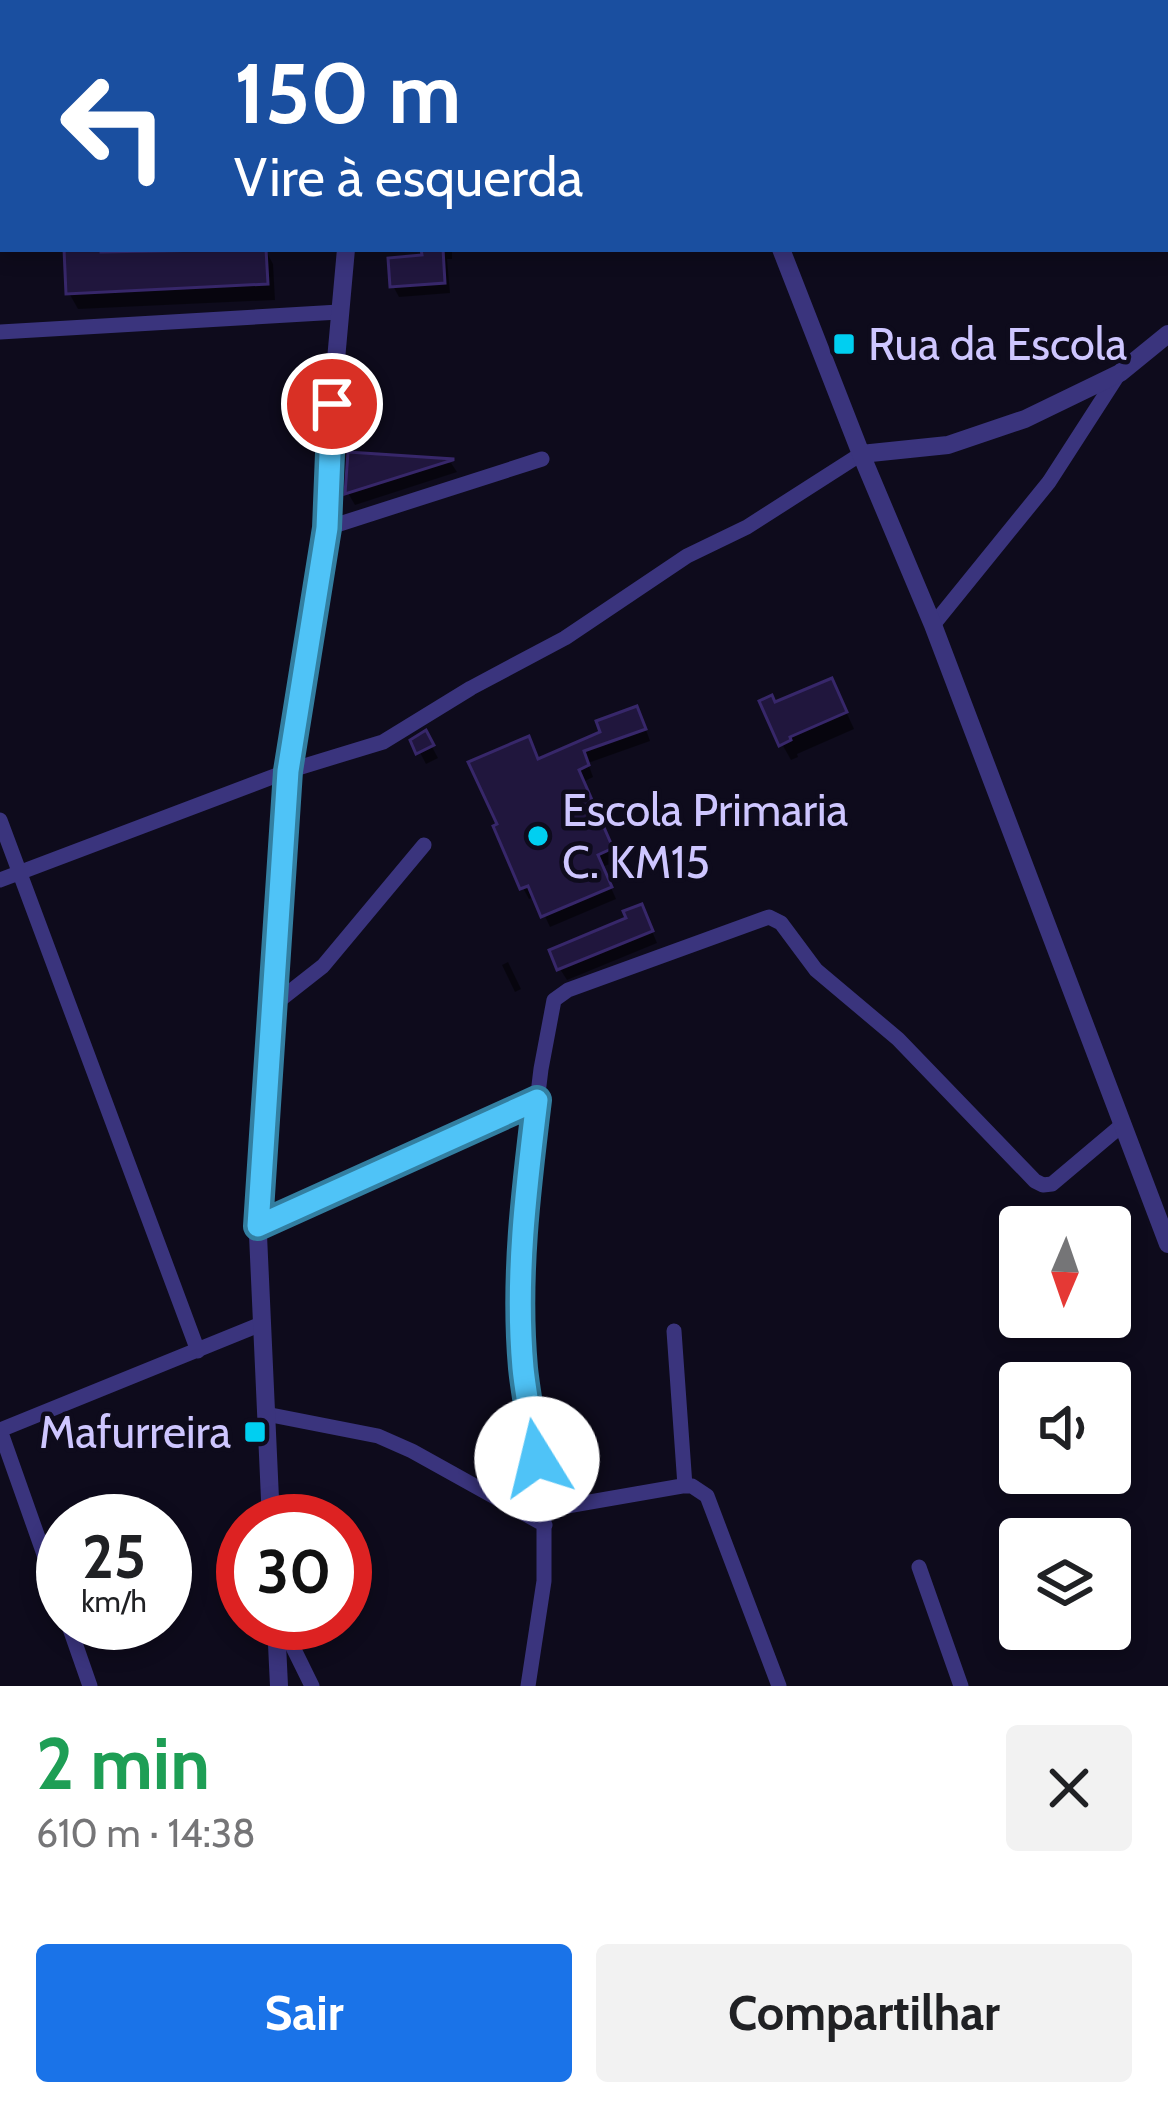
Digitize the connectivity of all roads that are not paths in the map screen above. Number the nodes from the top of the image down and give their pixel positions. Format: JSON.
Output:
{"nodes":[{"id":1,"x":346,"y":252,"type":"edge"},
{"id":2,"x":783,"y":252,"type":"edge"},
{"id":3,"x":339,"y":312,"type":"junction"},
{"id":4,"x":0,"y":332,"type":"edge"},
{"id":5,"x":1165,"y":340,"type":"edge"},
{"id":6,"x":1120,"y":373,"type":"junction"},
{"id":7,"x":861,"y":454,"type":"junction"},
{"id":8,"x":542,"y":459,"type":"dead end"},
{"id":9,"x":327,"y":528,"type":"junction"},
{"id":10,"x":933,"y":625,"type":"junction"},
{"id":11,"x":288,"y":771,"type":"junction"},
{"id":12,"x":0,"y":820,"type":"edge"},
{"id":13,"x":424,"y":845,"type":"dead end"},
{"id":14,"x":21,"y":872,"type":"junction"},
{"id":15,"x":0,"y":880,"type":"edge"},
{"id":16,"x":272,"y":1006,"type":"junction"},
{"id":17,"x":537,"y":1100,"type":"junction"},
{"id":18,"x":1122,"y":1125,"type":"junction"},
{"id":19,"x":258,"y":1226,"type":"junction"},
{"id":20,"x":1168,"y":1244,"type":"edge"},
{"id":21,"x":261,"y":1324,"type":"junction"},
{"id":22,"x":674,"y":1331,"type":"dead end"},
{"id":23,"x":198,"y":1351,"type":"junction"},
{"id":24,"x":266,"y":1414,"type":"junction"},
{"id":25,"x":0,"y":1430,"type":"edge"},
{"id":26,"x":685,"y":1486,"type":"junction"},
{"id":27,"x":270,"y":1494,"type":"edge"},
{"id":28,"x":545,"y":1518,"type":"junction"},
{"id":29,"x":36,"y":1532,"type":"edge"},
{"id":30,"x":919,"y":1567,"type":"dead end"},
{"id":31,"x":77,"y":1650,"type":"edge"},
{"id":32,"x":278,"y":1650,"type":"edge"},
{"id":33,"x":293,"y":1650,"type":"edge"},
{"id":34,"x":90,"y":1686,"type":"edge"},
{"id":35,"x":279,"y":1686,"type":"edge"},
{"id":36,"x":312,"y":1686,"type":"edge"},
{"id":37,"x":529,"y":1686,"type":"edge"},
{"id":38,"x":779,"y":1686,"type":"edge"},
{"id":39,"x":961,"y":1686,"type":"edge"}],
"edges":[{"from":1,"to":3,"type":"street"},
{"from":2,"to":7,"type":"street"},
{"from":3,"to":4,"type":"street"},
{"from":3,"to":9,"type":"street"},
{"from":5,"to":6,"type":"street"},
{"from":6,"to":7,"type":"street"},
{"from":6,"to":10,"type":"street"},
{"from":7,"to":10,"type":"street"},
{"from":7,"to":11,"type":"street"},
{"from":8,"to":9,"type":"street"},
{"from":9,"to":11,"type":"street"},
{"from":10,"to":18,"type":"street"},
{"from":11,"to":14,"type":"street"},
{"from":11,"to":16,"type":"street"},
{"from":12,"to":14,"type":"street"},
{"from":13,"to":16,"type":"street"},
{"from":14,"to":15,"type":"street"},
{"from":14,"to":23,"type":"street"},
{"from":16,"to":19,"type":"street"},
{"from":17,"to":18,"type":"street"},
{"from":17,"to":19,"type":"street"},
{"from":17,"to":28,"type":"street"},
{"from":18,"to":20,"type":"street"},
{"from":19,"to":21,"type":"street"},
{"from":21,"to":23,"type":"street"},
{"from":21,"to":24,"type":"street"},
{"from":22,"to":26,"type":"street"},
{"from":23,"to":25,"type":"street"},
{"from":24,"to":27,"type":"street"},
{"from":24,"to":28,"type":"street"},
{"from":25,"to":29,"type":"street"},
{"from":26,"to":28,"type":"street"},
{"from":26,"to":38,"type":"street"},
{"from":28,"to":37,"type":"street"},
{"from":30,"to":39,"type":"street"},
{"from":31,"to":34,"type":"street"},
{"from":32,"to":35,"type":"street"},
{"from":33,"to":36,"type":"street"}]}
